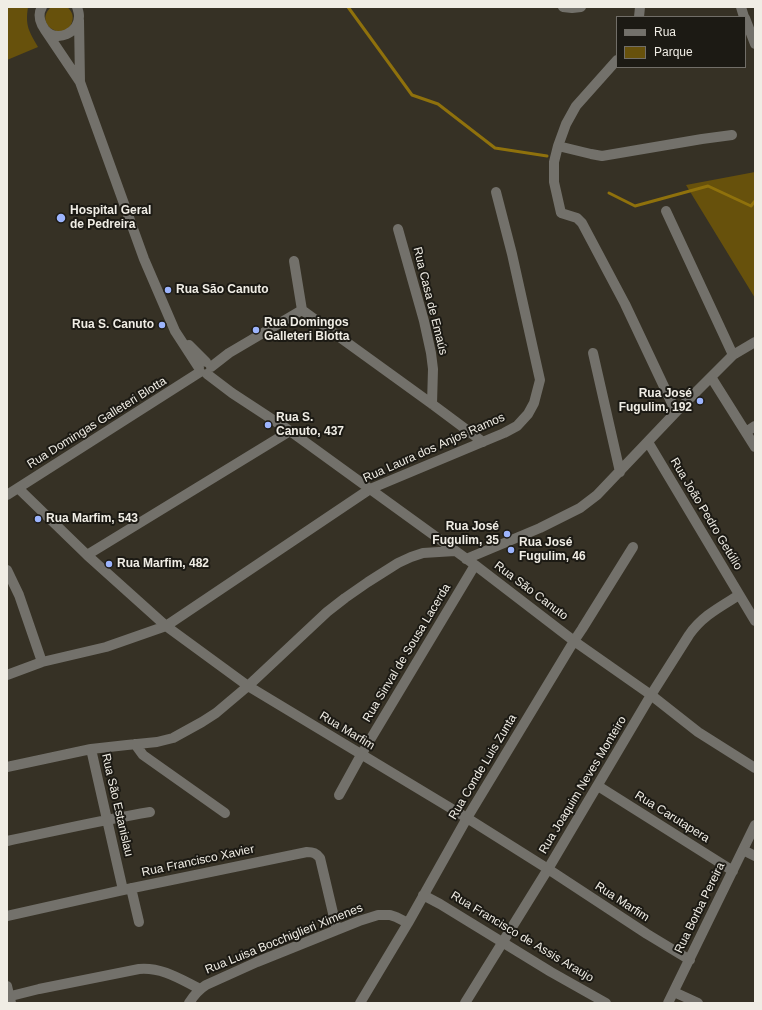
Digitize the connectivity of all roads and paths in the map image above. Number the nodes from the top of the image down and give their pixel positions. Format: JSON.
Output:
{"nodes":[{"id":1,"x":563,"y":7,"type":"edge"},
{"id":2,"x":581,"y":7,"type":"edge"},
{"id":3,"x":41,"y":8,"type":"edge"},
{"id":4,"x":78,"y":12,"type":"edge"},
{"id":5,"x":746,"y":21,"type":"edge"},
{"id":6,"x":45,"y":30,"type":"junction"},
{"id":7,"x":755,"y":44,"type":"edge"},
{"id":8,"x":616,"y":61,"type":"edge"},
{"id":9,"x":80,"y":82,"type":"junction"},
{"id":10,"x":732,"y":135,"type":"dead end"},
{"id":11,"x":558,"y":146,"type":"junction"},
{"id":12,"x":496,"y":192,"type":"dead end"},
{"id":13,"x":666,"y":211,"type":"dead end"},
{"id":14,"x":398,"y":229,"type":"dead end"},
{"id":15,"x":294,"y":261,"type":"dead end"},
{"id":16,"x":302,"y":310,"type":"junction"},
{"id":17,"x":755,"y":342,"type":"edge"},
{"id":18,"x":593,"y":353,"type":"dead end"},
{"id":19,"x":733,"y":354,"type":"junction"},
{"id":20,"x":206,"y":368,"type":"junction"},
{"id":21,"x":712,"y":377,"type":"junction"},
{"id":22,"x":432,"y":404,"type":"junction"},
{"id":23,"x":676,"y":412,"type":"junction"},
{"id":24,"x":755,"y":426,"type":"edge"},
{"id":25,"x":290,"y":431,"type":"junction"},
{"id":26,"x":746,"y":432,"type":"junction"},
{"id":27,"x":482,"y":442,"type":"junction"},
{"id":28,"x":648,"y":442,"type":"junction"},
{"id":29,"x":755,"y":447,"type":"edge"},
{"id":30,"x":620,"y":472,"type":"junction"},
{"id":31,"x":18,"y":488,"type":"junction"},
{"id":32,"x":370,"y":489,"type":"junction"},
{"id":33,"x":7,"y":495,"type":"edge"},
{"id":34,"x":633,"y":547,"type":"dead end"},
{"id":35,"x":455,"y":551,"type":"junction"},
{"id":36,"x":87,"y":555,"type":"junction"},
{"id":37,"x":466,"y":558,"type":"junction"},
{"id":38,"x":475,"y":565,"type":"junction"},
{"id":39,"x":7,"y":570,"type":"edge"},
{"id":40,"x":739,"y":595,"type":"junction"},
{"id":41,"x":755,"y":620,"type":"edge"},
{"id":42,"x":166,"y":626,"type":"junction"},
{"id":43,"x":574,"y":641,"type":"junction"},
{"id":44,"x":42,"y":662,"type":"junction"},
{"id":45,"x":7,"y":675,"type":"edge"},
{"id":46,"x":248,"y":686,"type":"junction"},
{"id":47,"x":651,"y":696,"type":"junction"},
{"id":48,"x":135,"y":744,"type":"junction"},
{"id":49,"x":91,"y":750,"type":"junction"},
{"id":50,"x":362,"y":755,"type":"junction"},
{"id":51,"x":7,"y":767,"type":"edge"},
{"id":52,"x":755,"y":768,"type":"edge"},
{"id":53,"x":598,"y":786,"type":"junction"},
{"id":54,"x":339,"y":795,"type":"dead end"},
{"id":55,"x":150,"y":812,"type":"dead end"},
{"id":56,"x":224,"y":813,"type":"dead end"},
{"id":57,"x":467,"y":818,"type":"junction"},
{"id":58,"x":107,"y":820,"type":"junction"},
{"id":59,"x":755,"y":825,"type":"edge"},
{"id":60,"x":7,"y":841,"type":"edge"},
{"id":61,"x":743,"y":850,"type":"junction"},
{"id":62,"x":755,"y":856,"type":"edge"},
{"id":63,"x":548,"y":869,"type":"junction"},
{"id":64,"x":733,"y":871,"type":"junction"},
{"id":65,"x":127,"y":889,"type":"junction"},
{"id":66,"x":423,"y":895,"type":"junction"},
{"id":67,"x":7,"y":916,"type":"edge"},
{"id":68,"x":138,"y":922,"type":"dead end"},
{"id":69,"x":408,"y":923,"type":"junction"},
{"id":70,"x":338,"y":930,"type":"junction"},
{"id":71,"x":503,"y":942,"type":"junction"},
{"id":72,"x":690,"y":960,"type":"junction"},
{"id":73,"x":200,"y":988,"type":"junction"},
{"id":74,"x":674,"y":992,"type":"junction"},
{"id":75,"x":9,"y":995,"type":"edge"},
{"id":76,"x":189,"y":1003,"type":"edge"},
{"id":77,"x":360,"y":1003,"type":"edge"},
{"id":78,"x":465,"y":1003,"type":"edge"},
{"id":79,"x":606,"y":1003,"type":"edge"},
{"id":80,"x":668,"y":1003,"type":"edge"},
{"id":81,"x":698,"y":1003,"type":"edge"}],
"edges":[{"from":1,"to":2,"type":"street"},
{"from":3,"to":6,"type":"street","name":"Rua São Canuto"},
{"from":4,"to":6,"type":"street"},
{"from":4,"to":9,"type":"street","name":"Rua São Canuto"},
{"from":5,"to":7,"type":"street"},
{"from":6,"to":9,"type":"street","name":"Rua São Canuto"},
{"from":8,"to":11,"type":"street"},
{"from":9,"to":20,"type":"street","name":"Rua São Canuto"},
{"from":10,"to":11,"type":"street"},
{"from":11,"to":23,"type":"street"},
{"from":12,"to":27,"type":"street","name":"Rua Laura dos Anjos Ramos"},
{"from":13,"to":19,"type":"street"},
{"from":14,"to":22,"type":"street","name":"Rua Casa de Emaús"},
{"from":15,"to":16,"type":"street"},
{"from":16,"to":20,"type":"street","name":"Rua Domingas Galleteri Blotta"},
{"from":16,"to":22,"type":"street"},
{"from":17,"to":19,"type":"street"},
{"from":18,"to":30,"type":"street"},
{"from":19,"to":21,"type":"street"},
{"from":20,"to":25,"type":"street","name":"Rua São Canuto"},
{"from":20,"to":31,"type":"street","name":"Rua Domingas Galleteri Blotta"},
{"from":21,"to":23,"type":"street"},
{"from":21,"to":26,"type":"street"},
{"from":22,"to":27,"type":"street"},
{"from":23,"to":28,"type":"street"},
{"from":24,"to":26,"type":"street"},
{"from":25,"to":32,"type":"street","name":"Rua São Canuto"},
{"from":25,"to":36,"type":"street"},
{"from":26,"to":29,"type":"street"},
{"from":27,"to":32,"type":"street","name":"Rua Laura dos Anjos Ramos"},
{"from":28,"to":30,"type":"street"},
{"from":28,"to":40,"type":"street","name":"Rua João Pedro Getúlio"},
{"from":30,"to":37,"type":"street"},
{"from":31,"to":33,"type":"street","name":"Rua Domingas Galleteri Blotta"},
{"from":31,"to":36,"type":"street","name":"Rua Marfim"},
{"from":32,"to":35,"type":"street","name":"Rua São Canuto"},
{"from":32,"to":42,"type":"street","name":"Rua Laura dos Anjos Ramos"},
{"from":34,"to":43,"type":"street","name":"Rua Conde Luis Zunta"},
{"from":35,"to":37,"type":"street","name":"Rua São Canuto"},
{"from":35,"to":46,"type":"street"},
{"from":36,"to":42,"type":"street","name":"Rua Marfim"},
{"from":37,"to":38,"type":"street","name":"Rua São Canuto"},
{"from":38,"to":43,"type":"street","name":"Rua São Canuto"},
{"from":38,"to":50,"type":"street","name":"Rua Sinval de Sousa Lacerda"},
{"from":39,"to":44,"type":"street"},
{"from":40,"to":41,"type":"street","name":"Rua João Pedro Getúlio"},
{"from":40,"to":47,"type":"street","name":"Rua Joaquim Neves Monteiro"},
{"from":42,"to":44,"type":"street","name":"Rua Laura dos Anjos Ramos"},
{"from":42,"to":46,"type":"street","name":"Rua Marfim"},
{"from":43,"to":47,"type":"street","name":"Rua São Canuto"},
{"from":43,"to":57,"type":"street","name":"Rua Conde Luis Zunta"},
{"from":44,"to":45,"type":"street","name":"Rua Laura dos Anjos Ramos"},
{"from":46,"to":48,"type":"street"},
{"from":46,"to":50,"type":"street","name":"Rua Marfim"},
{"from":47,"to":52,"type":"street","name":"Rua São Canuto"},
{"from":47,"to":53,"type":"street","name":"Rua Joaquim Neves Monteiro"},
{"from":48,"to":49,"type":"street"},
{"from":48,"to":56,"type":"street"},
{"from":49,"to":51,"type":"street"},
{"from":49,"to":58,"type":"street","name":"Rua São Estanislau"},
{"from":50,"to":54,"type":"street","name":"Rua Sinval de Sousa Lacerda"},
{"from":50,"to":57,"type":"street","name":"Rua Marfim"},
{"from":53,"to":63,"type":"street","name":"Rua Joaquim Neves Monteiro"},
{"from":53,"to":64,"type":"street","name":"Rua Carutapera"},
{"from":55,"to":58,"type":"street"},
{"from":57,"to":63,"type":"street","name":"Rua Marfim"},
{"from":57,"to":66,"type":"street","name":"Rua Conde Luis Zunta"},
{"from":58,"to":60,"type":"street"},
{"from":58,"to":65,"type":"street","name":"Rua São Estanislau"},
{"from":59,"to":61,"type":"street","name":"Rua Borba Pereira"},
{"from":61,"to":62,"type":"street"},
{"from":61,"to":64,"type":"street","name":"Rua Borba Pereira"},
{"from":63,"to":71,"type":"street","name":"Rua Joaquim Neves Monteiro"},
{"from":63,"to":72,"type":"street","name":"Rua Marfim"},
{"from":64,"to":72,"type":"street","name":"Rua Borba Pereira"},
{"from":65,"to":67,"type":"street","name":"Rua Francisco Xavier"},
{"from":65,"to":68,"type":"street","name":"Rua São Estanislau"},
{"from":65,"to":70,"type":"street","name":"Rua Francisco Xavier"},
{"from":66,"to":69,"type":"street","name":"Rua Conde Luis Zunta"},
{"from":66,"to":71,"type":"street","name":"Rua Francisco de Assis Araujo"},
{"from":69,"to":70,"type":"street","name":"Rua Luisa Bocchiglieri Ximenes"},
{"from":69,"to":77,"type":"street","name":"Rua Conde Luis Zunta"},
{"from":70,"to":73,"type":"street","name":"Rua Luisa Bocchiglieri Ximenes"},
{"from":71,"to":78,"type":"street","name":"Rua Joaquim Neves Monteiro"},
{"from":71,"to":79,"type":"street","name":"Rua Francisco de Assis Araujo"},
{"from":72,"to":74,"type":"street","name":"Rua Borba Pereira"},
{"from":73,"to":75,"type":"street","name":"Rua Luisa Bocchiglieri Ximenes"},
{"from":73,"to":76,"type":"street"},
{"from":74,"to":80,"type":"street","name":"Rua Borba Pereira"},
{"from":74,"to":81,"type":"street"}]}
